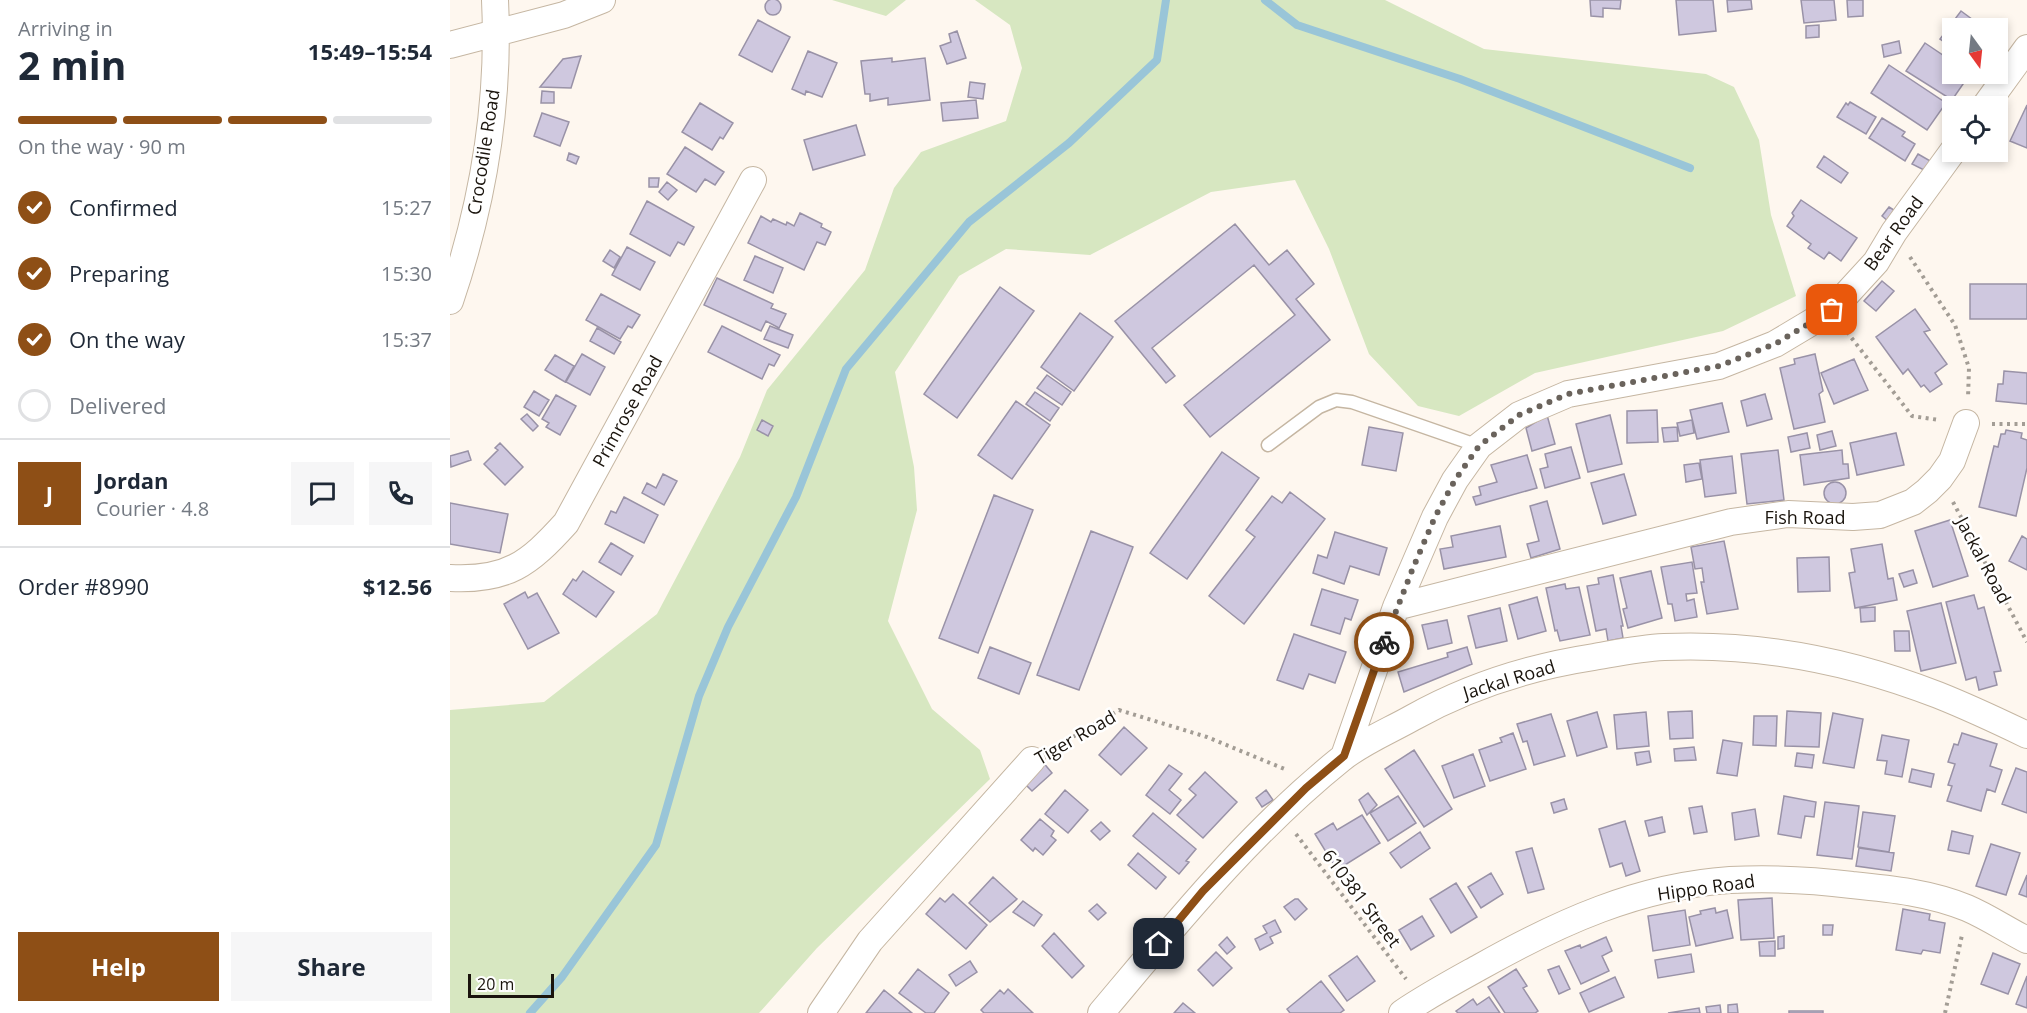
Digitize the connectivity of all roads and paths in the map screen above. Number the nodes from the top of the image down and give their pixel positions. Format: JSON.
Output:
{"nodes":[{"id":1,"x":495,"y":0,"type":"edge"},
{"id":2,"x":602,"y":0,"type":"edge"},
{"id":3,"x":496,"y":34,"type":"junction"},
{"id":4,"x":450,"y":45,"type":"edge"},
{"id":5,"x":2027,"y":48,"type":"edge"},
{"id":6,"x":1992,"y":96,"type":"edge"},
{"id":7,"x":1945,"y":162,"type":"edge"},
{"id":8,"x":753,"y":180,"type":"dead end"},
{"id":9,"x":1894,"y":232,"type":"junction"},
{"id":10,"x":450,"y":301,"type":"edge"},
{"id":11,"x":1830,"y":310,"type":"junction"},
{"id":12,"x":1966,"y":423,"type":"junction"},
{"id":13,"x":2027,"y":424,"type":"edge"},
{"id":14,"x":1268,"y":445,"type":"dead end"},
{"id":15,"x":1479,"y":446,"type":"junction"},
{"id":16,"x":1940,"y":478,"type":"junction"},
{"id":17,"x":450,"y":578,"type":"edge"},
{"id":18,"x":1396,"y":607,"type":"junction"},
{"id":19,"x":2027,"y":642,"type":"edge"},
{"id":20,"x":2027,"y":735,"type":"edge"},
{"id":21,"x":1344,"y":756,"type":"junction"},
{"id":22,"x":1032,"y":760,"type":"joint"},
{"id":23,"x":1314,"y":781,"type":"junction"},
{"id":24,"x":1280,"y":813,"type":"junction"},
{"id":25,"x":1968,"y":908,"type":"junction"},
{"id":26,"x":2027,"y":940,"type":"edge"},
{"id":27,"x":1412,"y":1006,"type":"edge"},
{"id":28,"x":821,"y":1013,"type":"edge"},
{"id":29,"x":1101,"y":1013,"type":"edge"},
{"id":30,"x":1945,"y":1013,"type":"edge"}],
"edges":[{"from":1,"to":3,"type":"street","name":"Crocodile Road"},
{"from":2,"to":3,"type":"street"},
{"from":3,"to":4,"type":"street"},
{"from":3,"to":10,"type":"street","name":"Crocodile Road"},
{"from":5,"to":6,"type":"street"},
{"from":7,"to":9,"type":"street","name":"Bear Road"},
{"from":8,"to":17,"type":"street","name":"Primrose Road"},
{"from":9,"to":11,"type":"street","name":"Bear Road"},
{"from":9,"to":12,"type":"path"},
{"from":11,"to":12,"type":"path"},
{"from":11,"to":15,"type":"street","name":"Bear Road"},
{"from":12,"to":13,"type":"path"},
{"from":12,"to":16,"type":"street","name":"Fish Road"},
{"from":14,"to":15,"type":"lane"},
{"from":15,"to":18,"type":"street","name":"Bear Road"},
{"from":16,"to":18,"type":"street","name":"Fish Road"},
{"from":16,"to":19,"type":"path","name":"Jackal Road"},
{"from":18,"to":21,"type":"street","name":"Bear Road"},
{"from":20,"to":21,"type":"street","name":"Jackal Road"},
{"from":21,"to":23,"type":"street","name":"Jackal Road"},
{"from":22,"to":23,"type":"path","name":"Tiger Road"},
{"from":22,"to":28,"type":"street","name":"Tiger Road"},
{"from":23,"to":24,"type":"street","name":"Jackal Road"},
{"from":24,"to":27,"type":"path","name":"610381 Street"},
{"from":24,"to":29,"type":"street","name":"Jackal Road"},
{"from":25,"to":26,"type":"street","name":"Hippo Road"},
{"from":25,"to":27,"type":"street","name":"Hippo Road"},
{"from":25,"to":30,"type":"path"}]}
